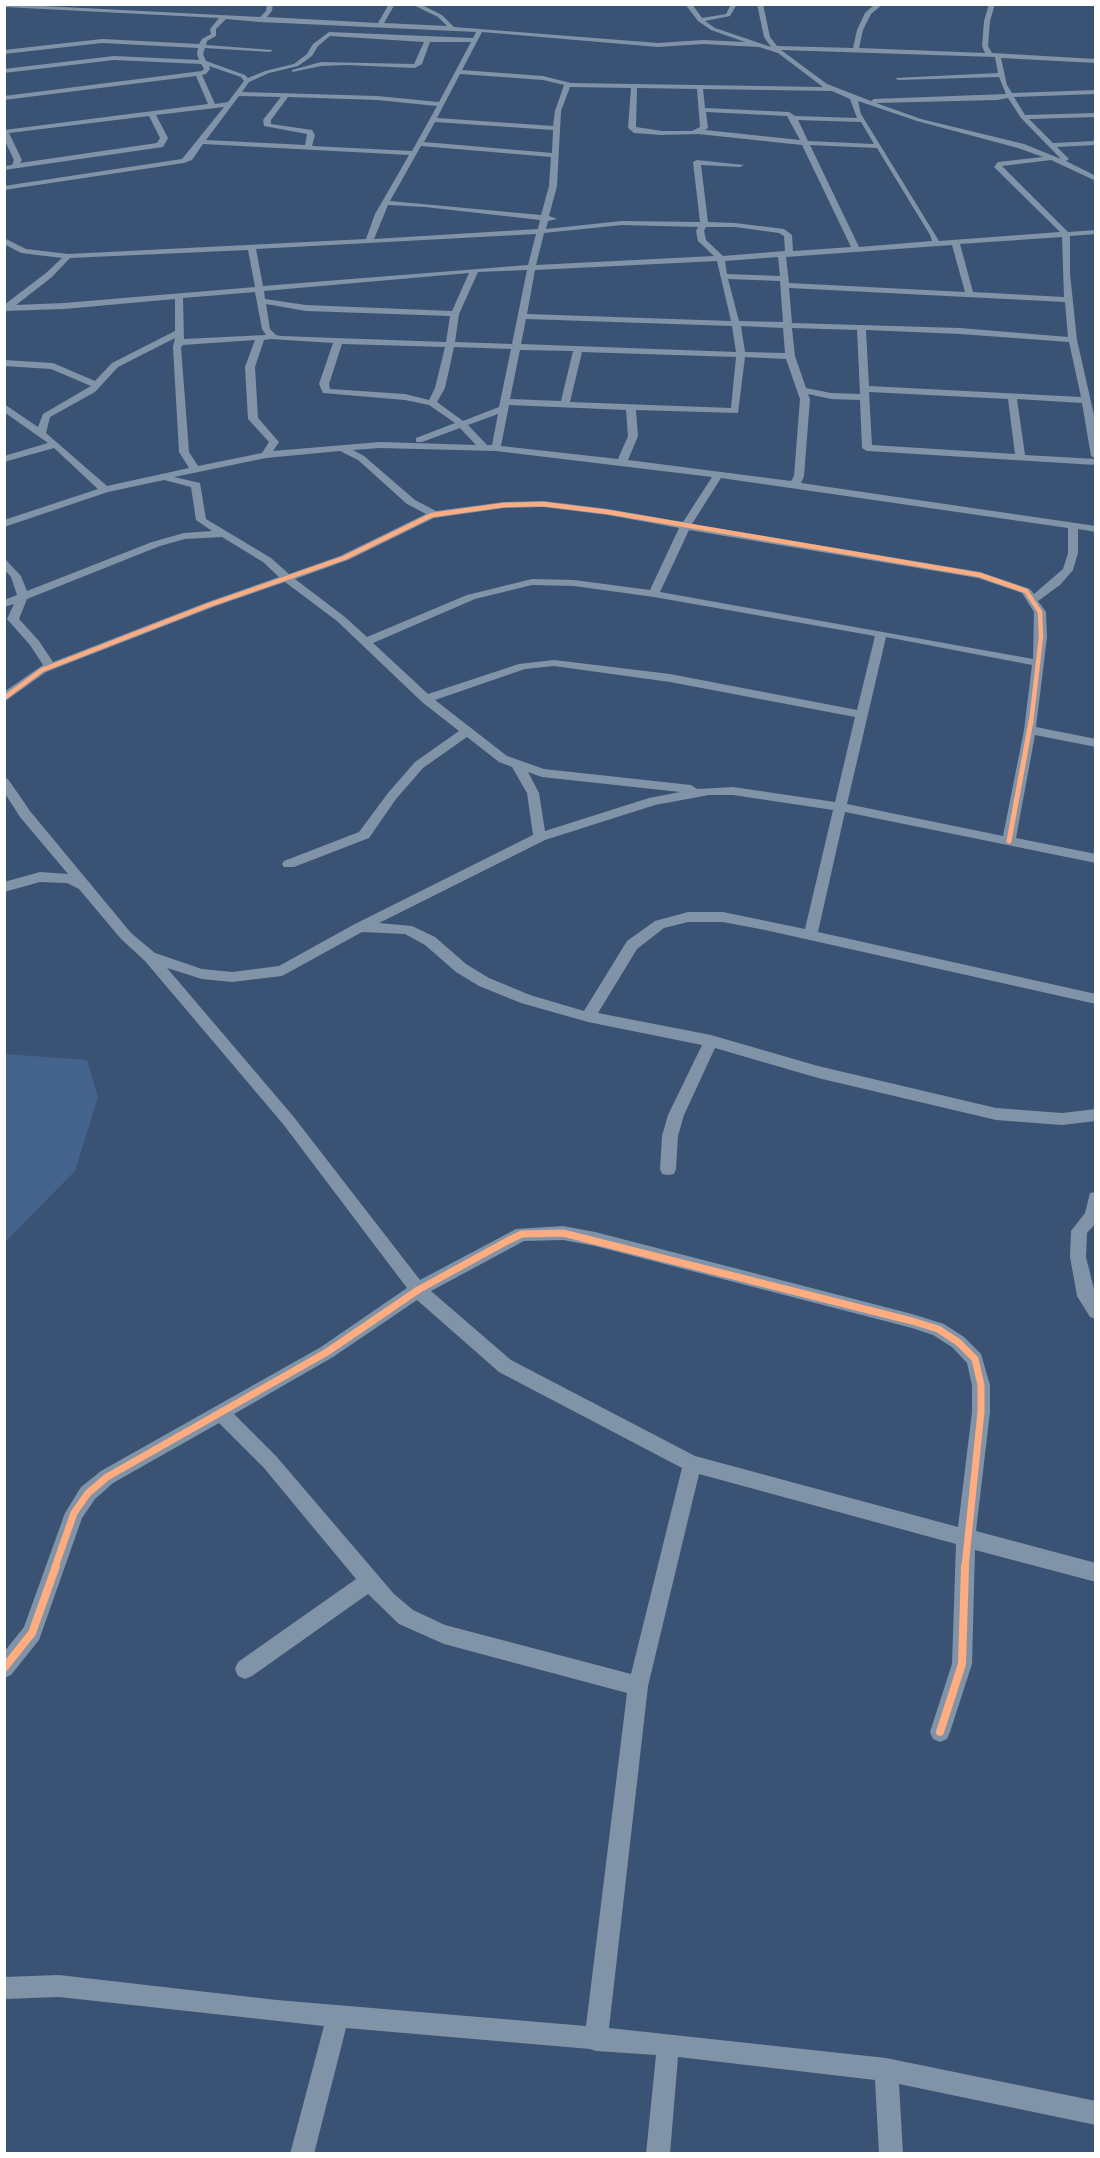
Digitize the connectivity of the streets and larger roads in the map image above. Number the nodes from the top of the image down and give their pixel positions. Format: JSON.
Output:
{"nodes":[{"id":1,"x":108,"y":4,"type":"edge"},
{"id":2,"x":270,"y":4,"type":"edge"},
{"id":3,"x":392,"y":4,"type":"edge"},
{"id":4,"x":414,"y":4,"type":"edge"},
{"id":5,"x":688,"y":4,"type":"edge"},
{"id":6,"x":734,"y":4,"type":"edge"},
{"id":7,"x":760,"y":4,"type":"edge"},
{"id":8,"x":880,"y":4,"type":"edge"},
{"id":9,"x":992,"y":4,"type":"edge"},
{"id":10,"x":4,"y":5,"type":"edge"},
{"id":11,"x":61,"y":7,"type":"edge"},
{"id":12,"x":228,"y":7,"type":"dead end"},
{"id":13,"x":42,"y":8,"type":"junction"},
{"id":14,"x":101,"y":11,"type":"junction"},
{"id":15,"x":4,"y":14,"type":"edge"},
{"id":16,"x":169,"y":15,"type":"junction"},
{"id":17,"x":221,"y":18,"type":"junction"},
{"id":18,"x":260,"y":20,"type":"junction"},
{"id":19,"x":700,"y":20,"type":"junction"},
{"id":20,"x":163,"y":22,"type":"dead end"},
{"id":21,"x":380,"y":26,"type":"junction"},
{"id":22,"x":453,"y":29,"type":"junction"},
{"id":23,"x":480,"y":30,"type":"junction"},
{"id":24,"x":162,"y":37,"type":"dead end"},
{"id":25,"x":428,"y":40,"type":"junction"},
{"id":26,"x":474,"y":40,"type":"junction"},
{"id":27,"x":182,"y":45,"type":"junction"},
{"id":28,"x":761,"y":45,"type":"junction"},
{"id":29,"x":202,"y":46,"type":"junction"},
{"id":30,"x":774,"y":48,"type":"junction"},
{"id":31,"x":856,"y":49,"type":"junction"},
{"id":32,"x":270,"y":50,"type":"dead end"},
{"id":33,"x":4,"y":52,"type":"edge"},
{"id":34,"x":994,"y":57,"type":"junction"},
{"id":35,"x":204,"y":62,"type":"junction"},
{"id":36,"x":1095,"y":62,"type":"edge"},
{"id":37,"x":282,"y":70,"type":"junction"},
{"id":38,"x":4,"y":71,"type":"edge"},
{"id":39,"x":267,"y":72,"type":"junction"},
{"id":40,"x":457,"y":72,"type":"junction"},
{"id":41,"x":233,"y":73,"type":"junction"},
{"id":42,"x":201,"y":74,"type":"junction"},
{"id":43,"x":1002,"y":75,"type":"junction"},
{"id":44,"x":898,"y":78,"type":"dead end"},
{"id":45,"x":247,"y":81,"type":"junction"},
{"id":46,"x":568,"y":84,"type":"junction"},
{"id":47,"x":634,"y":87,"type":"junction"},
{"id":48,"x":700,"y":88,"type":"junction"},
{"id":49,"x":775,"y":89,"type":"junction"},
{"id":50,"x":832,"y":89,"type":"junction"},
{"id":51,"x":1095,"y":92,"type":"edge"},
{"id":52,"x":238,"y":94,"type":"junction"},
{"id":53,"x":286,"y":95,"type":"junction"},
{"id":54,"x":1010,"y":95,"type":"junction"},
{"id":55,"x":780,"y":97,"type":"dead end"},
{"id":56,"x":852,"y":97,"type":"junction"},
{"id":57,"x":4,"y":98,"type":"edge"},
{"id":58,"x":863,"y":101,"type":"junction"},
{"id":59,"x":229,"y":104,"type":"junction"},
{"id":60,"x":440,"y":104,"type":"junction"},
{"id":61,"x":212,"y":105,"type":"junction"},
{"id":62,"x":784,"y":106,"type":"dead end"},
{"id":63,"x":702,"y":110,"type":"junction"},
{"id":64,"x":151,"y":113,"type":"junction"},
{"id":65,"x":1095,"y":115,"type":"edge"},
{"id":66,"x":791,"y":116,"type":"junction"},
{"id":67,"x":1023,"y":117,"type":"junction"},
{"id":68,"x":433,"y":120,"type":"junction"},
{"id":69,"x":863,"y":120,"type":"junction"},
{"id":70,"x":557,"y":128,"type":"junction"},
{"id":71,"x":5,"y":132,"type":"edge"},
{"id":72,"x":700,"y":132,"type":"junction"},
{"id":73,"x":201,"y":142,"type":"junction"},
{"id":74,"x":1095,"y":143,"type":"edge"},
{"id":75,"x":418,"y":144,"type":"junction"},
{"id":76,"x":804,"y":144,"type":"junction"},
{"id":77,"x":1051,"y":145,"type":"junction"},
{"id":78,"x":878,"y":146,"type":"junction"},
{"id":79,"x":308,"y":148,"type":"junction"},
{"id":80,"x":412,"y":153,"type":"junction"},
{"id":81,"x":97,"y":154,"type":"junction"},
{"id":82,"x":555,"y":155,"type":"junction"},
{"id":83,"x":1054,"y":159,"type":"junction"},
{"id":84,"x":740,"y":165,"type":"dead end"},
{"id":85,"x":1072,"y":166,"type":"junction"},
{"id":86,"x":15,"y":167,"type":"junction"},
{"id":87,"x":4,"y":168,"type":"edge"},
{"id":88,"x":92,"y":175,"type":"junction"},
{"id":89,"x":1094,"y":180,"type":"edge"},
{"id":90,"x":4,"y":188,"type":"edge"},
{"id":91,"x":386,"y":203,"type":"junction"},
{"id":92,"x":544,"y":217,"type":"junction"},
{"id":93,"x":599,"y":224,"type":"junction"},
{"id":94,"x":704,"y":224,"type":"junction"},
{"id":95,"x":540,"y":232,"type":"junction"},
{"id":96,"x":1095,"y":232,"type":"edge"},
{"id":97,"x":1066,"y":234,"type":"junction"},
{"id":98,"x":4,"y":240,"type":"edge"},
{"id":99,"x":369,"y":241,"type":"junction"},
{"id":100,"x":955,"y":242,"type":"junction"},
{"id":101,"x":936,"y":243,"type":"junction"},
{"id":102,"x":252,"y":247,"type":"junction"},
{"id":103,"x":856,"y":249,"type":"junction"},
{"id":104,"x":785,"y":253,"type":"junction"},
{"id":105,"x":68,"y":256,"type":"junction"},
{"id":106,"x":721,"y":258,"type":"junction"},
{"id":107,"x":531,"y":269,"type":"junction"},
{"id":108,"x":475,"y":270,"type":"junction"},
{"id":109,"x":723,"y":276,"type":"junction"},
{"id":110,"x":784,"y":282,"type":"junction"},
{"id":111,"x":259,"y":287,"type":"junction"},
{"id":112,"x":179,"y":295,"type":"junction"},
{"id":113,"x":970,"y":296,"type":"junction"},
{"id":114,"x":1070,"y":300,"type":"junction"},
{"id":115,"x":261,"y":302,"type":"junction"},
{"id":116,"x":6,"y":309,"type":"edge"},
{"id":117,"x":455,"y":314,"type":"junction"},
{"id":118,"x":522,"y":316,"type":"junction"},
{"id":119,"x":736,"y":324,"type":"junction"},
{"id":120,"x":788,"y":326,"type":"junction"},
{"id":121,"x":861,"y":328,"type":"junction"},
{"id":122,"x":180,"y":337,"type":"junction"},
{"id":123,"x":261,"y":337,"type":"junction"},
{"id":124,"x":273,"y":337,"type":"junction"},
{"id":125,"x":1073,"y":340,"type":"junction"},
{"id":126,"x":338,"y":341,"type":"junction"},
{"id":127,"x":449,"y":343,"type":"junction"},
{"id":128,"x":517,"y":345,"type":"junction"},
{"id":129,"x":578,"y":348,"type":"junction"},
{"id":130,"x":741,"y":354,"type":"junction"},
{"id":131,"x":790,"y":356,"type":"junction"},
{"id":132,"x":4,"y":363,"type":"edge"},
{"id":133,"x":97,"y":385,"type":"junction"},
{"id":134,"x":802,"y":390,"type":"junction"},
{"id":135,"x":864,"y":393,"type":"junction"},
{"id":136,"x":1012,"y":396,"type":"junction"},
{"id":137,"x":1087,"y":400,"type":"junction"},
{"id":138,"x":432,"y":403,"type":"junction"},
{"id":139,"x":565,"y":404,"type":"junction"},
{"id":140,"x":504,"y":405,"type":"junction"},
{"id":141,"x":4,"y":407,"type":"edge"},
{"id":142,"x":631,"y":407,"type":"junction"},
{"id":143,"x":462,"y":424,"type":"junction"},
{"id":144,"x":41,"y":434,"type":"junction"},
{"id":145,"x":56,"y":444,"type":"junction"},
{"id":146,"x":395,"y":445,"type":"junction"},
{"id":147,"x":340,"y":447,"type":"junction"},
{"id":148,"x":484,"y":447,"type":"junction"},
{"id":149,"x":496,"y":448,"type":"junction"},
{"id":150,"x":266,"y":455,"type":"junction"},
{"id":151,"x":1020,"y":456,"type":"junction"},
{"id":152,"x":1095,"y":456,"type":"edge"},
{"id":153,"x":4,"y":459,"type":"edge"},
{"id":154,"x":622,"y":462,"type":"junction"},
{"id":155,"x":1095,"y":462,"type":"edge"},
{"id":156,"x":195,"y":470,"type":"junction"},
{"id":157,"x":717,"y":476,"type":"junction"},
{"id":158,"x":155,"y":478,"type":"junction"},
{"id":159,"x":794,"y":486,"type":"junction"},
{"id":160,"x":105,"y":490,"type":"junction"},
{"id":161,"x":435,"y":514,"type":"junction"},
{"id":162,"x":4,"y":524,"type":"edge"},
{"id":163,"x":686,"y":525,"type":"junction"},
{"id":164,"x":1073,"y":526,"type":"junction"},
{"id":165,"x":1095,"y":529,"type":"edge"},
{"id":166,"x":223,"y":534,"type":"junction"},
{"id":167,"x":4,"y":561,"type":"edge"},
{"id":168,"x":286,"y":578,"type":"junction"},
{"id":169,"x":654,"y":594,"type":"junction"},
{"id":170,"x":23,"y":596,"type":"junction"},
{"id":171,"x":1033,"y":600,"type":"junction"},
{"id":172,"x":4,"y":604,"type":"edge"},
{"id":173,"x":881,"y":634,"type":"junction"},
{"id":174,"x":365,"y":642,"type":"junction"},
{"id":175,"x":1036,"y":663,"type":"junction"},
{"id":176,"x":50,"y":667,"type":"junction"},
{"id":177,"x":4,"y":698,"type":"edge"},
{"id":178,"x":426,"y":699,"type":"junction"},
{"id":179,"x":861,"y":716,"type":"junction"},
{"id":180,"x":1030,"y":730,"type":"junction"},
{"id":181,"x":466,"y":732,"type":"junction"},
{"id":182,"x":1095,"y":743,"type":"edge"},
{"id":183,"x":518,"y":764,"type":"junction"},
{"id":184,"x":4,"y":782,"type":"edge"},
{"id":185,"x":709,"y":791,"type":"junction"},
{"id":186,"x":840,"y":807,"type":"junction"},
{"id":187,"x":540,"y":837,"type":"junction"},
{"id":188,"x":1009,"y":841,"type":"junction"},
{"id":189,"x":1095,"y":859,"type":"edge"},
{"id":190,"x":289,"y":864,"type":"dead end"},
{"id":191,"x":86,"y":886,"type":"junction"},
{"id":192,"x":4,"y":887,"type":"edge"},
{"id":193,"x":358,"y":928,"type":"junction"},
{"id":194,"x":810,"y":935,"type":"junction"},
{"id":195,"x":150,"y":957,"type":"junction"},
{"id":196,"x":1095,"y":999,"type":"edge"},
{"id":197,"x":588,"y":1017,"type":"junction"},
{"id":198,"x":711,"y":1041,"type":"junction"},
{"id":199,"x":1095,"y":1115,"type":"edge"},
{"id":200,"x":668,"y":1169,"type":"dead end"},
{"id":201,"x":1095,"y":1198,"type":"edge"},
{"id":202,"x":418,"y":1290,"type":"junction"},
{"id":203,"x":1095,"y":1312,"type":"edge"},
{"id":204,"x":220,"y":1412,"type":"junction"},
{"id":205,"x":692,"y":1464,"type":"junction"},
{"id":206,"x":966,"y":1538,"type":"junction"},
{"id":207,"x":1095,"y":1573,"type":"edge"},
{"id":208,"x":370,"y":1581,"type":"junction"},
{"id":209,"x":4,"y":1668,"type":"edge"},
{"id":210,"x":245,"y":1669,"type":"dead end"},
{"id":211,"x":638,"y":1686,"type":"junction"},
{"id":212,"x":940,"y":1732,"type":"dead end"},
{"id":213,"x":4,"y":1988,"type":"edge"},
{"id":214,"x":338,"y":2017,"type":"junction"},
{"id":215,"x":596,"y":2040,"type":"junction"},
{"id":216,"x":668,"y":2045,"type":"junction"},
{"id":217,"x":886,"y":2070,"type":"junction"},
{"id":218,"x":1095,"y":2113,"type":"edge"},
{"id":219,"x":302,"y":2154,"type":"edge"},
{"id":220,"x":658,"y":2154,"type":"edge"},
{"id":221,"x":891,"y":2154,"type":"edge"}],
"edges":[{"from":1,"to":14,"type":"street"},
{"from":2,"to":18,"type":"street"},
{"from":3,"to":21,"type":"street"},
{"from":4,"to":22,"type":"street"},
{"from":5,"to":19,"type":"street"},
{"from":6,"to":19,"type":"street"},
{"from":7,"to":30,"type":"street"},
{"from":8,"to":31,"type":"street"},
{"from":9,"to":34,"type":"street"},
{"from":10,"to":13,"type":"street"},
{"from":11,"to":13,"type":"street"},
{"from":11,"to":14,"type":"street"},
{"from":12,"to":17,"type":"street"},
{"from":13,"to":15,"type":"street"},
{"from":14,"to":16,"type":"street"},
{"from":16,"to":17,"type":"street"},
{"from":16,"to":20,"type":"street"},
{"from":17,"to":18,"type":"street"},
{"from":17,"to":29,"type":"street"},
{"from":18,"to":21,"type":"street"},
{"from":19,"to":28,"type":"street"},
{"from":21,"to":22,"type":"street"},
{"from":22,"to":23,"type":"street"},
{"from":23,"to":26,"type":"street"},
{"from":23,"to":28,"type":"street"},
{"from":24,"to":27,"type":"street"},
{"from":25,"to":26,"type":"street"},
{"from":25,"to":37,"type":"street"},
{"from":25,"to":37,"type":"street"},
{"from":26,"to":40,"type":"street"},
{"from":27,"to":29,"type":"street"},
{"from":27,"to":33,"type":"street"},
{"from":28,"to":30,"type":"street"},
{"from":29,"to":32,"type":"street"},
{"from":29,"to":35,"type":"street"},
{"from":30,"to":31,"type":"street"},
{"from":30,"to":50,"type":"street"},
{"from":31,"to":34,"type":"street"},
{"from":34,"to":36,"type":"street"},
{"from":34,"to":43,"type":"street"},
{"from":35,"to":38,"type":"street"},
{"from":35,"to":41,"type":"street"},
{"from":35,"to":42,"type":"street"},
{"from":37,"to":39,"type":"street"},
{"from":39,"to":41,"type":"street"},
{"from":39,"to":45,"type":"street"},
{"from":40,"to":46,"type":"street"},
{"from":40,"to":60,"type":"street"},
{"from":41,"to":42,"type":"street"},
{"from":41,"to":45,"type":"street"},
{"from":42,"to":57,"type":"street"},
{"from":42,"to":61,"type":"street"},
{"from":43,"to":44,"type":"street"},
{"from":43,"to":54,"type":"street"},
{"from":45,"to":52,"type":"street"},
{"from":46,"to":47,"type":"street"},
{"from":46,"to":70,"type":"street"},
{"from":47,"to":48,"type":"street"},
{"from":47,"to":72,"type":"street"},
{"from":48,"to":49,"type":"street"},
{"from":48,"to":63,"type":"street"},
{"from":49,"to":50,"type":"street"},
{"from":49,"to":55,"type":"street"},
{"from":50,"to":56,"type":"street"},
{"from":51,"to":54,"type":"street"},
{"from":52,"to":53,"type":"street"},
{"from":52,"to":59,"type":"street"},
{"from":53,"to":60,"type":"street"},
{"from":53,"to":79,"type":"street"},
{"from":54,"to":58,"type":"street"},
{"from":54,"to":67,"type":"street"},
{"from":56,"to":58,"type":"street"},
{"from":56,"to":69,"type":"street"},
{"from":58,"to":83,"type":"street"},
{"from":59,"to":61,"type":"street"},
{"from":59,"to":73,"type":"street"},
{"from":60,"to":68,"type":"street"},
{"from":61,"to":64,"type":"street"},
{"from":62,"to":66,"type":"street"},
{"from":63,"to":66,"type":"street"},
{"from":63,"to":72,"type":"street"},
{"from":64,"to":71,"type":"street"},
{"from":64,"to":81,"type":"street"},
{"from":65,"to":67,"type":"street"},
{"from":66,"to":69,"type":"street"},
{"from":66,"to":76,"type":"street"},
{"from":67,"to":77,"type":"street"},
{"from":68,"to":70,"type":"street"},
{"from":68,"to":75,"type":"street"},
{"from":69,"to":78,"type":"street"},
{"from":70,"to":82,"type":"street"},
{"from":71,"to":86,"type":"street"},
{"from":72,"to":76,"type":"street"},
{"from":73,"to":79,"type":"street"},
{"from":73,"to":88,"type":"street"},
{"from":74,"to":77,"type":"street"},
{"from":75,"to":80,"type":"street"},
{"from":75,"to":82,"type":"street"},
{"from":76,"to":78,"type":"street"},
{"from":76,"to":103,"type":"street"},
{"from":77,"to":85,"type":"street"},
{"from":78,"to":101,"type":"street"},
{"from":79,"to":80,"type":"street"},
{"from":80,"to":91,"type":"street"},
{"from":81,"to":86,"type":"street"},
{"from":81,"to":88,"type":"street"},
{"from":82,"to":92,"type":"street"},
{"from":83,"to":85,"type":"street"},
{"from":83,"to":97,"type":"street"},
{"from":84,"to":94,"type":"street"},
{"from":85,"to":89,"type":"street"},
{"from":86,"to":87,"type":"street"},
{"from":88,"to":90,"type":"street"},
{"from":91,"to":92,"type":"street"},
{"from":91,"to":99,"type":"street"},
{"from":92,"to":93,"type":"street"},
{"from":92,"to":95,"type":"street"},
{"from":93,"to":94,"type":"street"},
{"from":93,"to":95,"type":"street"},
{"from":94,"to":104,"type":"street"},
{"from":94,"to":106,"type":"street"},
{"from":95,"to":99,"type":"street"},
{"from":95,"to":107,"type":"street"},
{"from":96,"to":97,"type":"street"},
{"from":97,"to":100,"type":"street"},
{"from":97,"to":114,"type":"street"},
{"from":98,"to":105,"type":"street"},
{"from":99,"to":102,"type":"street"},
{"from":100,"to":101,"type":"street"},
{"from":100,"to":113,"type":"street"},
{"from":101,"to":103,"type":"street"},
{"from":102,"to":105,"type":"street"},
{"from":102,"to":111,"type":"street"},
{"from":103,"to":104,"type":"street"},
{"from":104,"to":106,"type":"street"},
{"from":104,"to":110,"type":"street"},
{"from":105,"to":116,"type":"street"},
{"from":106,"to":107,"type":"street"},
{"from":106,"to":109,"type":"street"},
{"from":107,"to":108,"type":"street"},
{"from":107,"to":118,"type":"street"},
{"from":108,"to":111,"type":"street"},
{"from":108,"to":117,"type":"street"},
{"from":109,"to":110,"type":"street"},
{"from":109,"to":119,"type":"street"},
{"from":110,"to":113,"type":"street"},
{"from":110,"to":120,"type":"street"},
{"from":111,"to":112,"type":"street"},
{"from":111,"to":115,"type":"street"},
{"from":112,"to":116,"type":"street"},
{"from":112,"to":122,"type":"street"},
{"from":113,"to":114,"type":"street"},
{"from":114,"to":125,"type":"street"},
{"from":115,"to":117,"type":"street"},
{"from":115,"to":124,"type":"street"},
{"from":117,"to":127,"type":"street"},
{"from":118,"to":119,"type":"street"},
{"from":118,"to":128,"type":"street"},
{"from":119,"to":120,"type":"street"},
{"from":119,"to":130,"type":"street"},
{"from":120,"to":121,"type":"street"},
{"from":120,"to":131,"type":"street"},
{"from":121,"to":125,"type":"street"},
{"from":121,"to":135,"type":"street"},
{"from":122,"to":123,"type":"street"},
{"from":122,"to":133,"type":"street"},
{"from":122,"to":156,"type":"street"},
{"from":123,"to":124,"type":"street"},
{"from":123,"to":150,"type":"street"},
{"from":124,"to":126,"type":"street"},
{"from":125,"to":137,"type":"street"},
{"from":126,"to":127,"type":"street"},
{"from":126,"to":138,"type":"street"},
{"from":127,"to":128,"type":"street"},
{"from":127,"to":138,"type":"street"},
{"from":128,"to":129,"type":"street"},
{"from":128,"to":140,"type":"street"},
{"from":129,"to":130,"type":"street"},
{"from":129,"to":139,"type":"street"},
{"from":130,"to":131,"type":"street"},
{"from":130,"to":142,"type":"street"},
{"from":131,"to":134,"type":"street"},
{"from":132,"to":133,"type":"street"},
{"from":133,"to":144,"type":"street"},
{"from":134,"to":135,"type":"street"},
{"from":134,"to":159,"type":"street"},
{"from":135,"to":136,"type":"street"},
{"from":135,"to":151,"type":"street"},
{"from":136,"to":137,"type":"street"},
{"from":136,"to":151,"type":"street"},
{"from":137,"to":152,"type":"street"},
{"from":138,"to":143,"type":"street"},
{"from":139,"to":140,"type":"street"},
{"from":139,"to":142,"type":"street"},
{"from":140,"to":143,"type":"street"},
{"from":140,"to":149,"type":"street"},
{"from":141,"to":144,"type":"street"},
{"from":142,"to":154,"type":"street"},
{"from":143,"to":146,"type":"street"},
{"from":143,"to":148,"type":"street"},
{"from":144,"to":145,"type":"street"},
{"from":145,"to":153,"type":"street"},
{"from":145,"to":160,"type":"street"},
{"from":146,"to":147,"type":"street"},
{"from":146,"to":148,"type":"street"},
{"from":147,"to":150,"type":"street"},
{"from":147,"to":161,"type":"street"},
{"from":148,"to":149,"type":"street"},
{"from":149,"to":154,"type":"street"},
{"from":150,"to":156,"type":"street"},
{"from":151,"to":155,"type":"street"},
{"from":154,"to":157,"type":"street"},
{"from":156,"to":158,"type":"street"},
{"from":157,"to":159,"type":"street"},
{"from":157,"to":163,"type":"street"},
{"from":158,"to":160,"type":"street"},
{"from":158,"to":166,"type":"street"},
{"from":159,"to":164,"type":"street"},
{"from":160,"to":162,"type":"street"},
{"from":161,"to":163,"type":"street"},
{"from":161,"to":168,"type":"street"},
{"from":163,"to":169,"type":"street"},
{"from":163,"to":171,"type":"street"},
{"from":164,"to":165,"type":"street"},
{"from":164,"to":171,"type":"street"},
{"from":166,"to":168,"type":"street"},
{"from":166,"to":170,"type":"street"},
{"from":167,"to":170,"type":"street"},
{"from":168,"to":174,"type":"street"},
{"from":168,"to":176,"type":"street"},
{"from":169,"to":173,"type":"street"},
{"from":169,"to":174,"type":"street"},
{"from":170,"to":172,"type":"street"},
{"from":170,"to":176,"type":"street"},
{"from":171,"to":175,"type":"street"},
{"from":173,"to":175,"type":"street"},
{"from":173,"to":179,"type":"street"},
{"from":174,"to":178,"type":"street"},
{"from":175,"to":180,"type":"street"},
{"from":176,"to":177,"type":"street"},
{"from":178,"to":179,"type":"street"},
{"from":178,"to":181,"type":"street"},
{"from":179,"to":186,"type":"street"},
{"from":180,"to":182,"type":"street"},
{"from":180,"to":188,"type":"street"},
{"from":181,"to":183,"type":"street"},
{"from":181,"to":190,"type":"street"},
{"from":183,"to":185,"type":"street"},
{"from":183,"to":187,"type":"street"},
{"from":184,"to":191,"type":"street"},
{"from":185,"to":186,"type":"street"},
{"from":185,"to":187,"type":"street"},
{"from":186,"to":188,"type":"street"},
{"from":186,"to":194,"type":"street"},
{"from":187,"to":193,"type":"street"},
{"from":188,"to":189,"type":"street"},
{"from":191,"to":192,"type":"street"},
{"from":191,"to":195,"type":"street"},
{"from":193,"to":195,"type":"street"},
{"from":193,"to":197,"type":"street"},
{"from":194,"to":196,"type":"street"},
{"from":194,"to":197,"type":"street"},
{"from":195,"to":202,"type":"street"},
{"from":197,"to":198,"type":"street"},
{"from":198,"to":199,"type":"street"},
{"from":198,"to":200,"type":"street"},
{"from":201,"to":203,"type":"street"},
{"from":202,"to":204,"type":"street"},
{"from":202,"to":205,"type":"street"},
{"from":202,"to":206,"type":"street"},
{"from":204,"to":208,"type":"street"},
{"from":204,"to":209,"type":"street"},
{"from":205,"to":206,"type":"street"},
{"from":205,"to":211,"type":"street"},
{"from":206,"to":207,"type":"street"},
{"from":206,"to":212,"type":"street"},
{"from":208,"to":210,"type":"street"},
{"from":208,"to":211,"type":"street"},
{"from":211,"to":215,"type":"street"},
{"from":213,"to":214,"type":"street"},
{"from":214,"to":215,"type":"street"},
{"from":214,"to":219,"type":"street"},
{"from":215,"to":216,"type":"street"},
{"from":216,"to":217,"type":"street"},
{"from":216,"to":220,"type":"street"},
{"from":217,"to":218,"type":"street"},
{"from":217,"to":221,"type":"street"}]}
